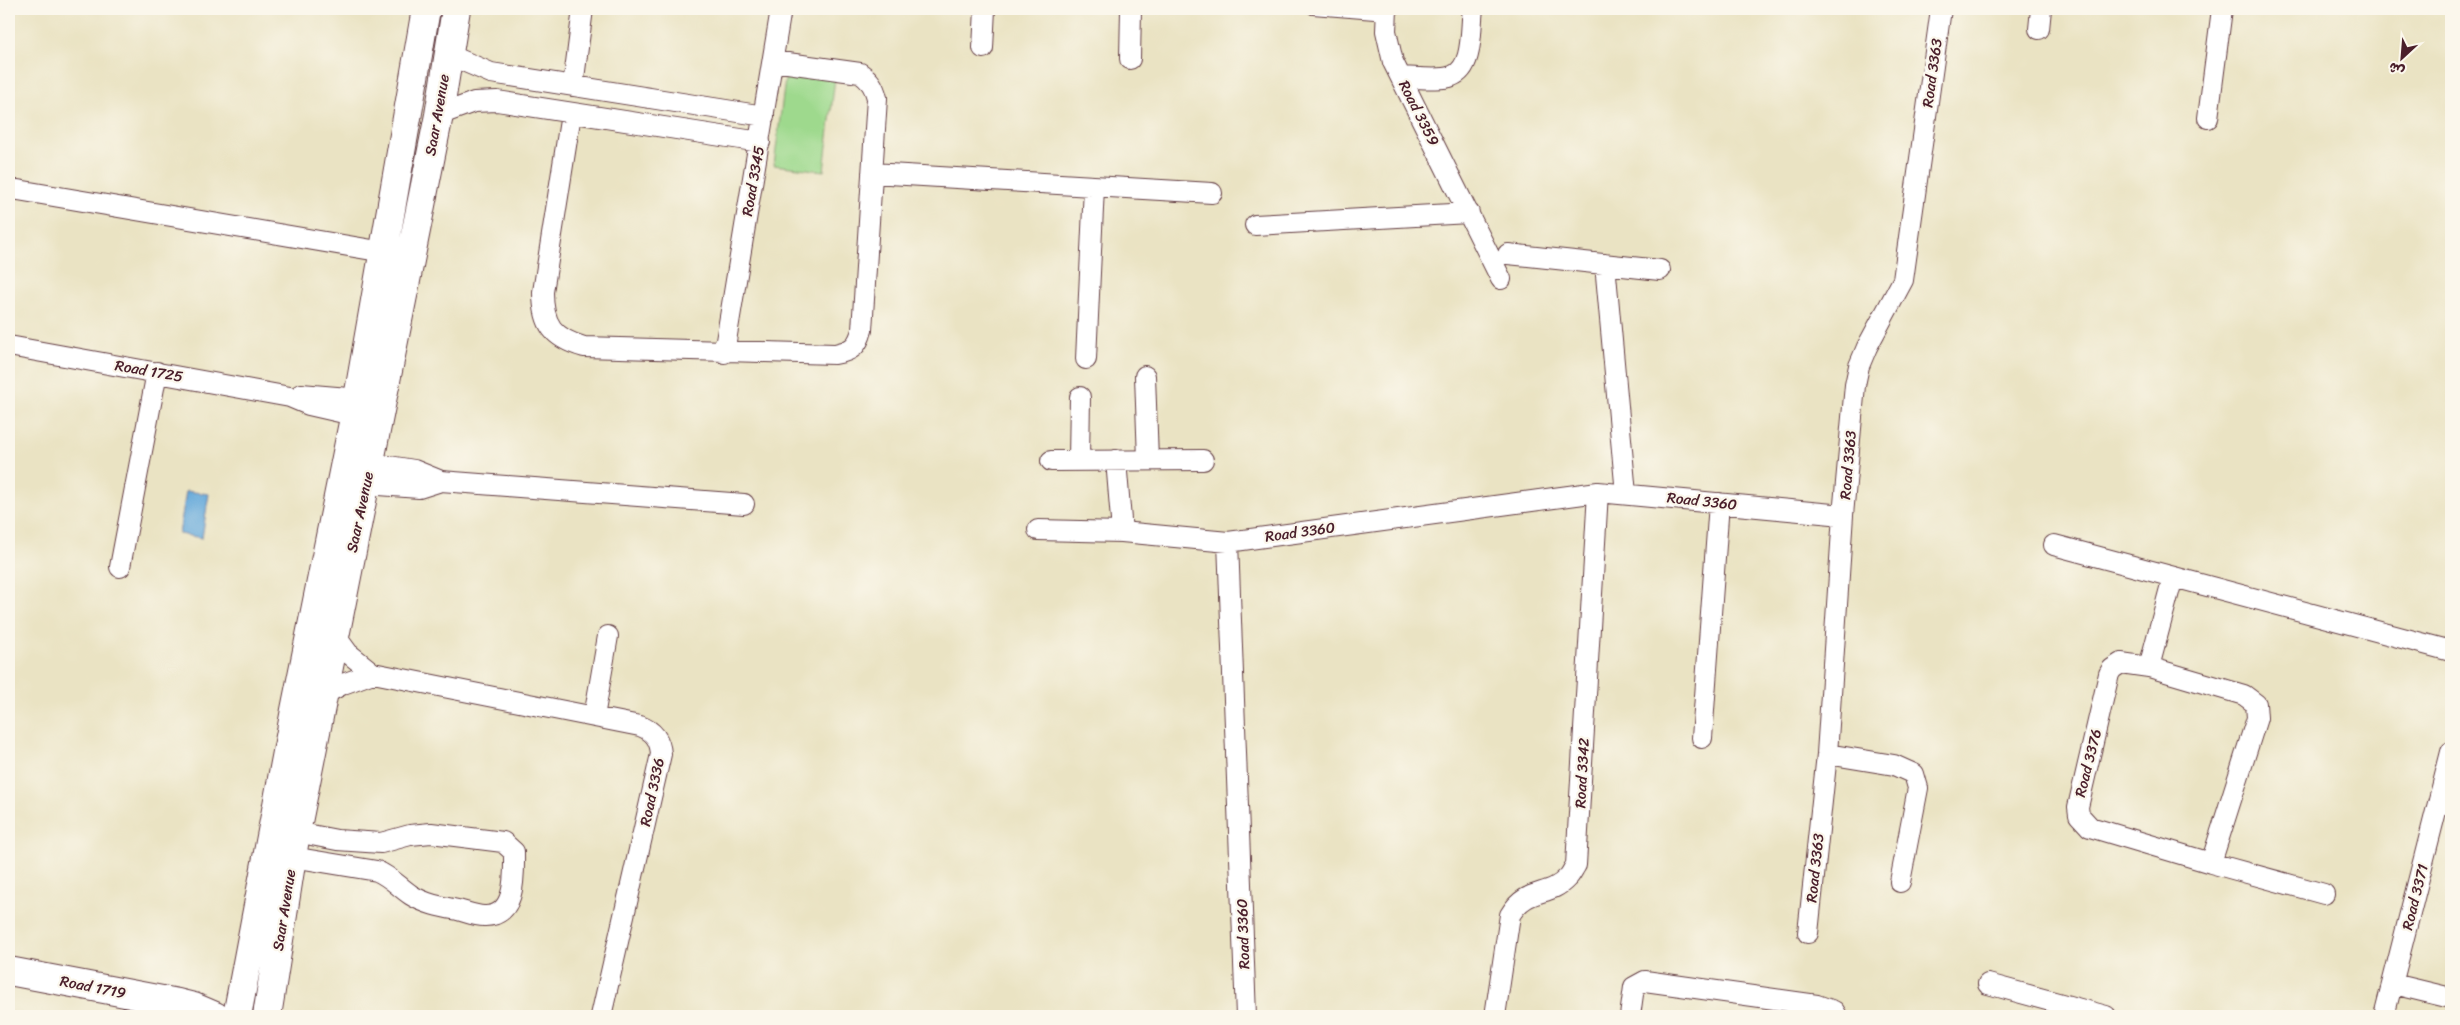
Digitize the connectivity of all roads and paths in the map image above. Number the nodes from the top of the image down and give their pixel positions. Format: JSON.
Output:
{"nodes":[{"id":1,"x":426,"y":9,"type":"edge"},
{"id":2,"x":456,"y":9,"type":"edge"},
{"id":3,"x":583,"y":9,"type":"edge"},
{"id":4,"x":781,"y":9,"type":"edge"},
{"id":5,"x":985,"y":9,"type":"edge"},
{"id":6,"x":1131,"y":9,"type":"edge"},
{"id":7,"x":1312,"y":9,"type":"edge"},
{"id":8,"x":1472,"y":9,"type":"edge"},
{"id":9,"x":1941,"y":9,"type":"edge"},
{"id":10,"x":2042,"y":9,"type":"edge"},
{"id":11,"x":2222,"y":9,"type":"edge"},
{"id":12,"x":1387,"y":12,"type":"edge"},
{"id":13,"x":2039,"y":29,"type":"dead end"},
{"id":14,"x":983,"y":48,"type":"dead end"},
{"id":15,"x":448,"y":54,"type":"junction"},
{"id":16,"x":1130,"y":59,"type":"dead end"},
{"id":17,"x":773,"y":62,"type":"junction"},
{"id":18,"x":1401,"y":77,"type":"junction"},
{"id":19,"x":573,"y":86,"type":"junction"},
{"id":20,"x":569,"y":113,"type":"junction"},
{"id":21,"x":439,"y":115,"type":"junction"},
{"id":22,"x":764,"y":116,"type":"junction"},
{"id":23,"x":2208,"y":118,"type":"dead end"},
{"id":24,"x":760,"y":142,"type":"junction"},
{"id":25,"x":872,"y":173,"type":"junction"},
{"id":26,"x":1094,"y":187,"type":"junction"},
{"id":27,"x":18,"y":190,"type":"dead end"},
{"id":28,"x":1212,"y":193,"type":"dead end"},
{"id":29,"x":1469,"y":213,"type":"junction"},
{"id":30,"x":1255,"y":225,"type":"dead end"},
{"id":31,"x":384,"y":252,"type":"junction"},
{"id":32,"x":1508,"y":254,"type":"dead end"},
{"id":33,"x":1605,"y":264,"type":"junction"},
{"id":34,"x":1660,"y":270,"type":"dead end"},
{"id":35,"x":1501,"y":280,"type":"dead end"},
{"id":36,"x":9,"y":346,"type":"edge"},
{"id":37,"x":724,"y":353,"type":"junction"},
{"id":38,"x":1086,"y":360,"type":"dead end"},
{"id":39,"x":157,"y":372,"type":"junction"},
{"id":40,"x":1145,"y":376,"type":"dead end"},
{"id":41,"x":1080,"y":397,"type":"dead end"},
{"id":42,"x":368,"y":409,"type":"junction"},
{"id":43,"x":1079,"y":460,"type":"junction"},
{"id":44,"x":1116,"y":460,"type":"junction"},
{"id":45,"x":1148,"y":460,"type":"junction"},
{"id":46,"x":1203,"y":460,"type":"dead end"},
{"id":47,"x":1051,"y":461,"type":"dead end"},
{"id":48,"x":368,"y":474,"type":"junction"},
{"id":49,"x":1598,"y":492,"type":"junction"},
{"id":50,"x":1626,"y":494,"type":"junction"},
{"id":51,"x":1719,"y":503,"type":"junction"},
{"id":52,"x":744,"y":504,"type":"dead end"},
{"id":53,"x":1843,"y":515,"type":"junction"},
{"id":54,"x":1038,"y":530,"type":"dead end"},
{"id":55,"x":1122,"y":532,"type":"junction"},
{"id":56,"x":1228,"y":542,"type":"junction"},
{"id":57,"x":2054,"y":545,"type":"dead end"},
{"id":58,"x":120,"y":567,"type":"dead end"},
{"id":59,"x":2173,"y":577,"type":"junction"},
{"id":60,"x":334,"y":634,"type":"junction"},
{"id":61,"x":608,"y":636,"type":"dead end"},
{"id":62,"x":2451,"y":650,"type":"edge"},
{"id":63,"x":2149,"y":667,"type":"junction"},
{"id":64,"x":373,"y":673,"type":"junction"},
{"id":65,"x":323,"y":694,"type":"junction"},
{"id":66,"x":594,"y":716,"type":"junction"},
{"id":67,"x":1702,"y":738,"type":"dead end"},
{"id":68,"x":2451,"y":752,"type":"edge"},
{"id":69,"x":1827,"y":754,"type":"junction"},
{"id":70,"x":294,"y":844,"type":"junction"},
{"id":71,"x":2212,"y":863,"type":"junction"},
{"id":72,"x":1900,"y":882,"type":"dead end"},
{"id":73,"x":2324,"y":894,"type":"dead end"},
{"id":74,"x":1808,"y":933,"type":"dead end"},
{"id":75,"x":9,"y":971,"type":"edge"},
{"id":76,"x":244,"y":983,"type":"junction"},
{"id":77,"x":1988,"y":984,"type":"dead end"},
{"id":78,"x":2393,"y":984,"type":"junction"},
{"id":79,"x":2451,"y":998,"type":"edge"},
{"id":80,"x":178,"y":1003,"type":"junction"},
{"id":81,"x":215,"y":1016,"type":"edge"},
{"id":82,"x":238,"y":1016,"type":"edge"},
{"id":83,"x":267,"y":1016,"type":"edge"},
{"id":84,"x":601,"y":1016,"type":"edge"},
{"id":85,"x":1246,"y":1016,"type":"edge"},
{"id":86,"x":1495,"y":1016,"type":"edge"},
{"id":87,"x":1630,"y":1016,"type":"edge"},
{"id":88,"x":1837,"y":1016,"type":"edge"},
{"id":89,"x":2106,"y":1016,"type":"edge"},
{"id":90,"x":2384,"y":1016,"type":"edge"}],
"edges":[{"from":1,"to":31,"type":"street","name":"Saar Avenue"},
{"from":2,"to":15,"type":"street","name":"Saar Avenue"},
{"from":3,"to":19,"type":"street"},
{"from":4,"to":17,"type":"street","name":"Road 3345"},
{"from":5,"to":14,"type":"street"},
{"from":6,"to":16,"type":"street"},
{"from":7,"to":12,"type":"lane"},
{"from":8,"to":18,"type":"street"},
{"from":9,"to":53,"type":"street","name":"Road 3363"},
{"from":10,"to":13,"type":"street"},
{"from":11,"to":23,"type":"street"},
{"from":12,"to":18,"type":"street","name":"Road 3359"},
{"from":15,"to":19,"type":"street"},
{"from":15,"to":21,"type":"street","name":"Saar Avenue"},
{"from":17,"to":22,"type":"street","name":"Road 3345"},
{"from":17,"to":25,"type":"street"},
{"from":18,"to":29,"type":"street","name":"Road 3359"},
{"from":19,"to":20,"type":"street"},
{"from":19,"to":20,"type":"street"},
{"from":19,"to":22,"type":"street"},
{"from":20,"to":21,"type":"street"},
{"from":20,"to":24,"type":"street"},
{"from":20,"to":37,"type":"street"},
{"from":21,"to":42,"type":"street","name":"Saar Avenue"},
{"from":22,"to":24,"type":"street","name":"Road 3345"},
{"from":24,"to":37,"type":"street","name":"Road 3345"},
{"from":25,"to":26,"type":"street"},
{"from":25,"to":37,"type":"street"},
{"from":26,"to":28,"type":"street"},
{"from":26,"to":38,"type":"street"},
{"from":27,"to":31,"type":"street"},
{"from":29,"to":30,"type":"street"},
{"from":29,"to":35,"type":"street","name":"Road 3359"},
{"from":31,"to":42,"type":"street","name":"Saar Avenue"},
{"from":32,"to":33,"type":"street"},
{"from":33,"to":34,"type":"street"},
{"from":33,"to":50,"type":"street"},
{"from":36,"to":39,"type":"street","name":"Road 1725"},
{"from":39,"to":42,"type":"street","name":"Road 1725"},
{"from":39,"to":58,"type":"street"},
{"from":40,"to":45,"type":"street"},
{"from":41,"to":43,"type":"street"},
{"from":42,"to":48,"type":"street","name":"Saar Avenue"},
{"from":42,"to":76,"type":"street","name":"Saar Avenue"},
{"from":43,"to":44,"type":"street"},
{"from":43,"to":47,"type":"street"},
{"from":44,"to":45,"type":"street"},
{"from":44,"to":55,"type":"street"},
{"from":45,"to":46,"type":"street"},
{"from":48,"to":52,"type":"street"},
{"from":48,"to":60,"type":"street","name":"Saar Avenue"},
{"from":49,"to":50,"type":"street","name":"Road 3360"},
{"from":49,"to":56,"type":"street","name":"Road 3360"},
{"from":49,"to":86,"type":"street","name":"Road 3342"},
{"from":50,"to":51,"type":"street","name":"Road 3360"},
{"from":51,"to":53,"type":"street","name":"Road 3360"},
{"from":51,"to":67,"type":"street"},
{"from":53,"to":69,"type":"street","name":"Road 3363"},
{"from":54,"to":55,"type":"street"},
{"from":55,"to":56,"type":"street"},
{"from":56,"to":85,"type":"street","name":"Road 3360"},
{"from":57,"to":59,"type":"street"},
{"from":59,"to":62,"type":"street"},
{"from":59,"to":63,"type":"street"},
{"from":60,"to":64,"type":"street","name":"Road 3336"},
{"from":60,"to":65,"type":"street","name":"Saar Avenue"},
{"from":61,"to":66,"type":"street"},
{"from":63,"to":71,"type":"street","name":"Road 3376"},
{"from":63,"to":71,"type":"street","name":"Road 3376"},
{"from":64,"to":65,"type":"street"},
{"from":64,"to":66,"type":"street","name":"Road 3336"},
{"from":65,"to":70,"type":"street","name":"Saar Avenue"},
{"from":66,"to":84,"type":"street","name":"Road 3336"},
{"from":68,"to":78,"type":"street","name":"Road 3371"},
{"from":69,"to":72,"type":"street"},
{"from":69,"to":74,"type":"street","name":"Road 3363"},
{"from":70,"to":70,"type":"street"},
{"from":70,"to":83,"type":"street","name":"Saar Avenue"},
{"from":71,"to":73,"type":"street","name":"Road 3376"},
{"from":75,"to":80,"type":"street","name":"Road 1719"},
{"from":76,"to":80,"type":"street","name":"Road 1719"},
{"from":76,"to":82,"type":"street","name":"Saar Avenue"},
{"from":77,"to":89,"type":"street"},
{"from":78,"to":79,"type":"street"},
{"from":78,"to":90,"type":"street","name":"Road 3371"},
{"from":80,"to":81,"type":"street","name":"Road 1719"},
{"from":87,"to":88,"type":"street"}]}
